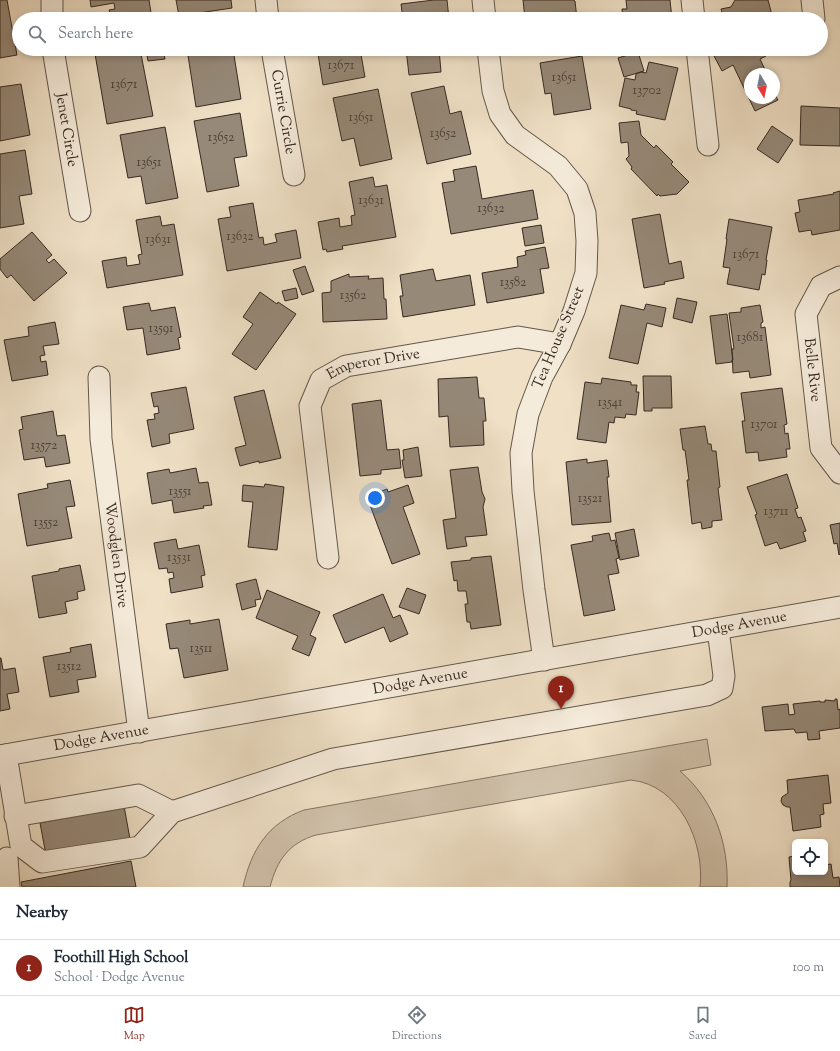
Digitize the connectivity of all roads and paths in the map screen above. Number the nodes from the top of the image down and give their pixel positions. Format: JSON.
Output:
{"nodes":[{"id":1,"x":52,"y":0,"type":"edge"},
{"id":2,"x":266,"y":0,"type":"edge"},
{"id":3,"x":483,"y":0,"type":"edge"},
{"id":4,"x":692,"y":0,"type":"edge"},
{"id":5,"x":812,"y":0,"type":"edge"},
{"id":6,"x":52,"y":12,"type":"edge"},
{"id":7,"x":267,"y":12,"type":"edge"},
{"id":8,"x":484,"y":12,"type":"edge"},
{"id":9,"x":693,"y":12,"type":"edge"},
{"id":10,"x":813,"y":12,"type":"edge"},
{"id":11,"x":54,"y":56,"type":"edge"},
{"id":12,"x":273,"y":56,"type":"edge"},
{"id":13,"x":489,"y":56,"type":"edge"},
{"id":14,"x":698,"y":56,"type":"edge"},
{"id":15,"x":708,"y":145,"type":"dead end"},
{"id":16,"x":294,"y":175,"type":"dead end"},
{"id":17,"x":80,"y":211,"type":"dead end"},
{"id":18,"x":840,"y":277,"type":"edge"},
{"id":19,"x":560,"y":344,"type":"junction"},
{"id":20,"x":99,"y":377,"type":"dead end"},
{"id":21,"x":840,"y":473,"type":"edge"},
{"id":22,"x":328,"y":558,"type":"dead end"},
{"id":23,"x":840,"y":607,"type":"edge"},
{"id":24,"x":718,"y":629,"type":"junction"},
{"id":25,"x":544,"y":660,"type":"junction"},
{"id":26,"x":139,"y":732,"type":"junction"},
{"id":27,"x":3,"y":756,"type":"edge"},
{"id":28,"x":172,"y":812,"type":"junction"},
{"id":29,"x":15,"y":816,"type":"junction"},
{"id":30,"x":9,"y":853,"type":"edge"},
{"id":31,"x":9,"y":887,"type":"edge"}],
"edges":[{"from":1,"to":6,"type":"street"},
{"from":2,"to":7,"type":"street"},
{"from":3,"to":8,"type":"street"},
{"from":4,"to":9,"type":"street"},
{"from":5,"to":10,"type":"street"},
{"from":11,"to":17,"type":"street","name":"Jenet Circle"},
{"from":12,"to":16,"type":"street","name":"Currie Circle"},
{"from":13,"to":19,"type":"street","name":"Tea House Street"},
{"from":14,"to":15,"type":"street"},
{"from":18,"to":21,"type":"street","name":"Belle Rive"},
{"from":19,"to":22,"type":"street","name":"Emperor Drive"},
{"from":19,"to":25,"type":"street","name":"Tea House Street"},
{"from":20,"to":26,"type":"street","name":"Woodglen Drive"},
{"from":23,"to":24,"type":"street","name":"Dodge Avenue"},
{"from":24,"to":25,"type":"street","name":"Dodge Avenue"},
{"from":24,"to":28,"type":"street"},
{"from":25,"to":26,"type":"street","name":"Dodge Avenue"},
{"from":26,"to":27,"type":"street","name":"Dodge Avenue"},
{"from":27,"to":29,"type":"street"},
{"from":28,"to":29,"type":"street"},
{"from":28,"to":30,"type":"street"},
{"from":29,"to":30,"type":"street"},
{"from":30,"to":31,"type":"street"}]}
